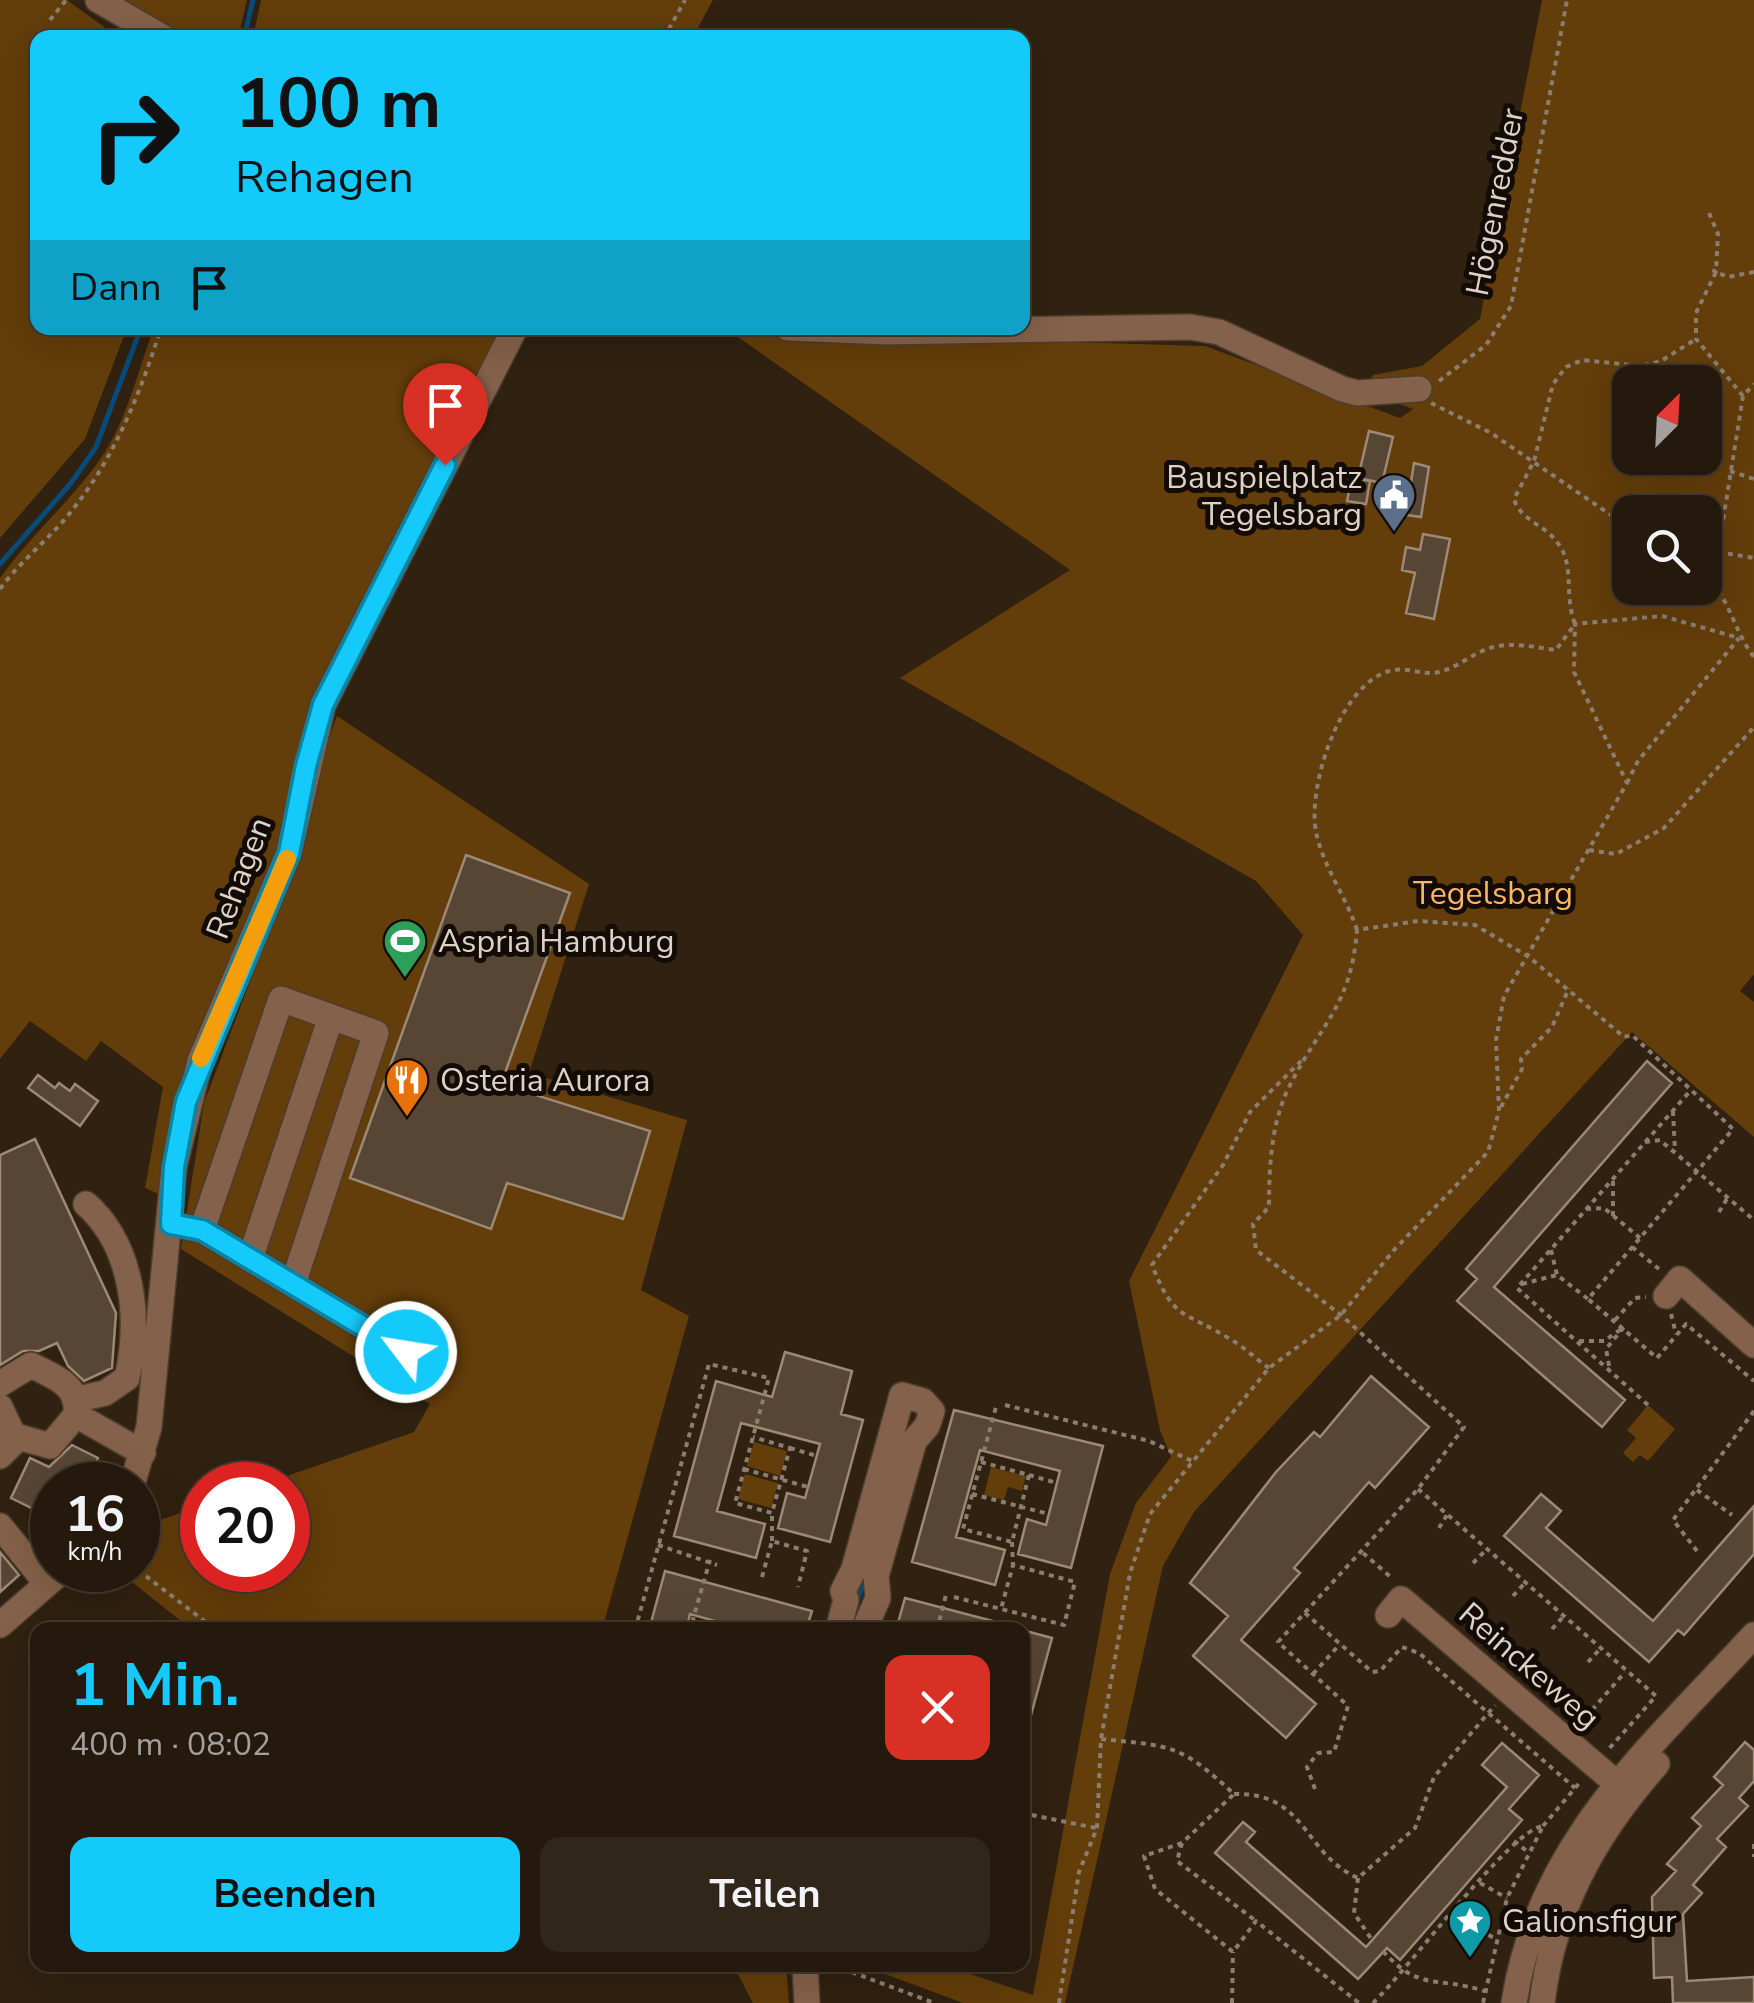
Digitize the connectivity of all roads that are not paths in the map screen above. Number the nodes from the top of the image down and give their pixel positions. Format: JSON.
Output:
{"nodes":[{"id":1,"x":98,"y":0,"type":"edge"},
{"id":2,"x":150,"y":30,"type":"edge"},
{"id":3,"x":1030,"y":329,"type":"edge"},
{"id":4,"x":511,"y":335,"type":"edge"},
{"id":5,"x":1420,"y":389,"type":"road end"},
{"id":6,"x":331,"y":1017,"type":"junction"},
{"id":7,"x":86,"y":1204,"type":"dead end"},
{"id":8,"x":171,"y":1224,"type":"junction"},
{"id":9,"x":202,"y":1230,"type":"junction"},
{"id":10,"x":250,"y":1258,"type":"junction"},
{"id":11,"x":293,"y":1284,"type":"junction"},
{"id":12,"x":1673,"y":1288,"type":"road end"},
{"id":13,"x":1754,"y":1345,"type":"edge"},
{"id":14,"x":406,"y":1352,"type":"dead end"},
{"id":15,"x":0,"y":1384,"type":"edge"},
{"id":16,"x":77,"y":1407,"type":"junction"},
{"id":17,"x":0,"y":1408,"type":"edge"},
{"id":18,"x":8,"y":1449,"type":"edge"},
{"id":19,"x":143,"y":1453,"type":"junction"},
{"id":20,"x":140,"y":1462,"type":"edge"},
{"id":21,"x":0,"y":1526,"type":"edge"},
{"id":22,"x":30,"y":1554,"type":"edge"},
{"id":23,"x":865,"y":1573,"type":"junction"},
{"id":24,"x":36,"y":1592,"type":"edge"},
{"id":25,"x":1388,"y":1615,"type":"dead end"},
{"id":26,"x":2,"y":1619,"type":"edge"},
{"id":27,"x":840,"y":1622,"type":"edge"},
{"id":28,"x":868,"y":1622,"type":"edge"},
{"id":29,"x":1754,"y":1634,"type":"edge"},
{"id":30,"x":1754,"y":1656,"type":"edge"},
{"id":31,"x":1624,"y":1790,"type":"junction"},
{"id":32,"x":1514,"y":2003,"type":"edge"},
{"id":33,"x":1542,"y":2003,"type":"edge"}],
"edges":[{"from":1,"to":2,"type":"street"},
{"from":3,"to":5,"type":"street"},
{"from":4,"to":8,"type":"street","name":"Rehagen"},
{"from":6,"to":9,"type":"street"},
{"from":6,"to":10,"type":"street"},
{"from":6,"to":11,"type":"street"},
{"from":7,"to":16,"type":"street"},
{"from":8,"to":9,"type":"street"},
{"from":8,"to":19,"type":"street","name":"Rehagen"},
{"from":9,"to":10,"type":"street"},
{"from":10,"to":11,"type":"street"},
{"from":11,"to":14,"type":"street"},
{"from":12,"to":13,"type":"street"},
{"from":15,"to":16,"type":"street"},
{"from":16,"to":18,"type":"street"},
{"from":16,"to":19,"type":"street"},
{"from":17,"to":18,"type":"street"},
{"from":19,"to":20,"type":"street","name":"Rehagen"},
{"from":21,"to":22,"type":"street"},
{"from":23,"to":23,"type":"street"},
{"from":23,"to":27,"type":"street"},
{"from":23,"to":28,"type":"street"},
{"from":24,"to":26,"type":"street"},
{"from":25,"to":31,"type":"street","name":"Reinckeweg"},
{"from":29,"to":31,"type":"street"},
{"from":30,"to":31,"type":"street"},
{"from":31,"to":32,"type":"street"},
{"from":31,"to":33,"type":"street"}]}
